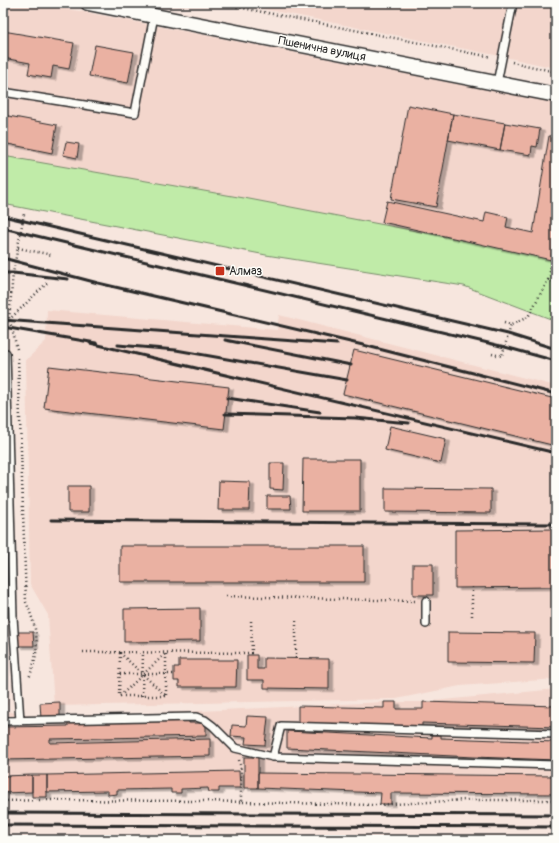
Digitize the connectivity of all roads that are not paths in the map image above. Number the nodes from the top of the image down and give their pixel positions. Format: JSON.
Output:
{"nodes":[{"id":1,"x":88,"y":3,"type":"edge"},
{"id":2,"x":513,"y":3,"type":"edge"},
{"id":3,"x":154,"y":16,"type":"junction"},
{"id":4,"x":497,"y":83,"type":"junction"},
{"id":5,"x":3,"y":92,"type":"edge"},
{"id":6,"x":556,"y":95,"type":"edge"},
{"id":7,"x":3,"y":353,"type":"edge"},
{"id":8,"x":426,"y":601,"type":"road end"},
{"id":9,"x":426,"y":624,"type":"dead end"},
{"id":10,"x":3,"y":721,"type":"edge"},
{"id":11,"x":20,"y":721,"type":"junction"},
{"id":12,"x":556,"y":734,"type":"edge"},
{"id":13,"x":273,"y":757,"type":"junction"},
{"id":14,"x":556,"y":765,"type":"edge"}],
"edges":[{"from":1,"to":3,"type":"street","name":"Пшенична вулиця"},
{"from":2,"to":4,"type":"lane"},
{"from":3,"to":4,"type":"street","name":"Пшенична вулиця"},
{"from":3,"to":5,"type":"lane"},
{"from":4,"to":6,"type":"street","name":"Пшенична вулиця"},
{"from":7,"to":11,"type":"lane"},
{"from":8,"to":9,"type":"lane"},
{"from":10,"to":11,"type":"lane"},
{"from":11,"to":13,"type":"lane"},
{"from":12,"to":13,"type":"lane"},
{"from":13,"to":14,"type":"lane"}]}
